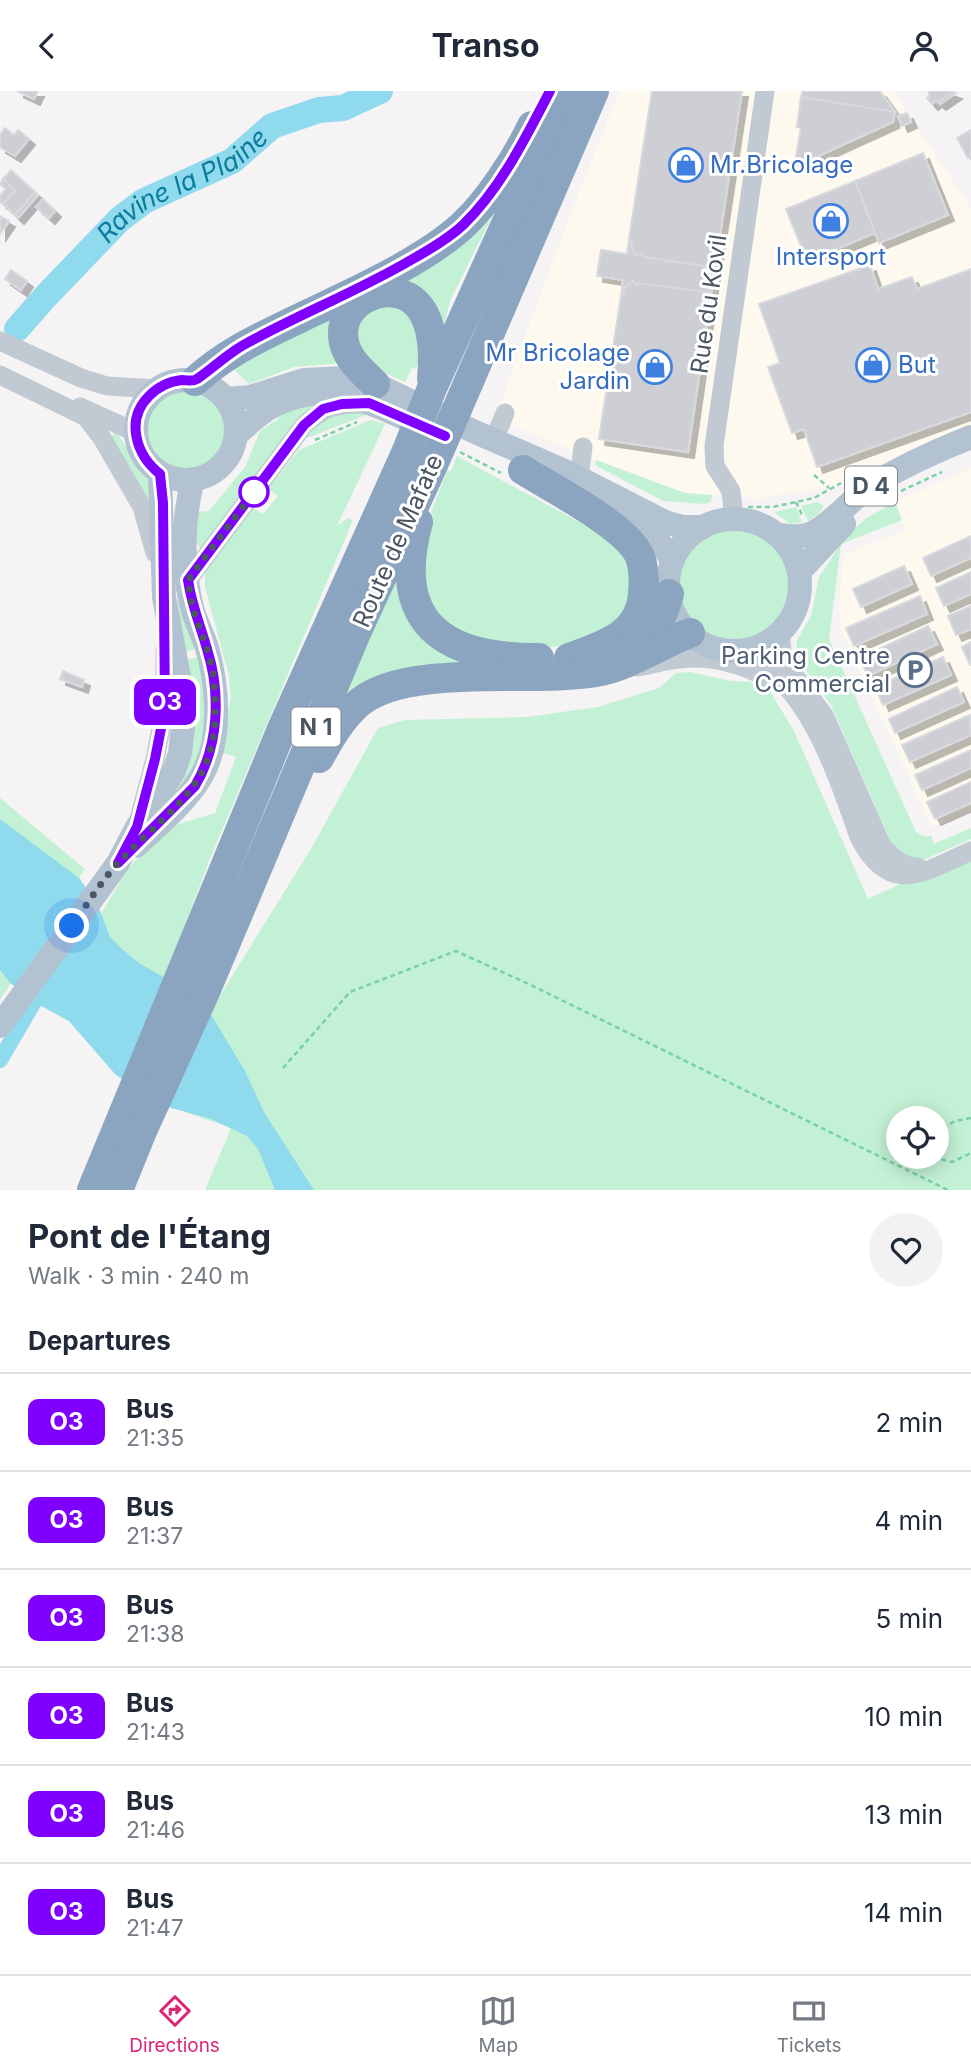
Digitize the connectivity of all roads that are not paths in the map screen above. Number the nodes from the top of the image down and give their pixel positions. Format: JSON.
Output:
{"nodes":[{"id":1,"x":550,"y":91,"type":"edge"},
{"id":2,"x":566,"y":91,"type":"edge"},
{"id":3,"x":594,"y":91,"type":"edge"},
{"id":4,"x":765,"y":91,"type":"edge"},
{"id":5,"x":0,"y":341,"type":"edge"},
{"id":6,"x":0,"y":349,"type":"edge"},
{"id":7,"x":0,"y":369,"type":"edge"},
{"id":8,"x":0,"y":375,"type":"edge"},
{"id":9,"x":195,"y":381,"type":"junction"},
{"id":10,"x":432,"y":388,"type":"junction"},
{"id":11,"x":157,"y":389,"type":"junction"},
{"id":12,"x":226,"y":399,"type":"junction"},
{"id":13,"x":370,"y":402,"type":"junction"},
{"id":14,"x":505,"y":413,"type":"dead end"},
{"id":15,"x":135,"y":432,"type":"junction"},
{"id":16,"x":236,"y":435,"type":"junction"},
{"id":17,"x":971,"y":437,"type":"edge"},
{"id":18,"x":494,"y":440,"type":"junction"},
{"id":19,"x":583,"y":447,"type":"dead end"},
{"id":20,"x":971,"y":447,"type":"edge"},
{"id":21,"x":446,"y":458,"type":"junction"},
{"id":22,"x":515,"y":473,"type":"junction"},
{"id":23,"x":160,"y":474,"type":"junction"},
{"id":24,"x":579,"y":478,"type":"junction"},
{"id":25,"x":193,"y":480,"type":"junction"},
{"id":26,"x":743,"y":513,"type":"junction"},
{"id":27,"x":703,"y":527,"type":"junction"},
{"id":28,"x":778,"y":535,"type":"junction"},
{"id":29,"x":673,"y":560,"type":"junction"},
{"id":30,"x":799,"y":572,"type":"junction"},
{"id":31,"x":188,"y":580,"type":"junction"},
{"id":32,"x":668,"y":594,"type":"junction"},
{"id":33,"x":164,"y":597,"type":"junction"},
{"id":34,"x":780,"y":631,"type":"junction"},
{"id":35,"x":690,"y":633,"type":"junction"},
{"id":36,"x":742,"y":650,"type":"junction"},
{"id":37,"x":569,"y":658,"type":"junction"},
{"id":38,"x":597,"y":671,"type":"junction"},
{"id":39,"x":790,"y":692,"type":"junction"},
{"id":40,"x":971,"y":851,"type":"edge"},
{"id":41,"x":118,"y":863,"type":"junction"},
{"id":42,"x":940,"y":865,"type":"junction"},
{"id":43,"x":247,"y":890,"type":"junction"},
{"id":44,"x":0,"y":1026,"type":"edge"},
{"id":45,"x":133,"y":1123,"type":"junction"},
{"id":46,"x":92,"y":1190,"type":"edge"},
{"id":47,"x":118,"y":1190,"type":"edge"}],
"edges":[{"from":1,"to":9,"type":"highway"},
{"from":2,"to":10,"type":"highway","name":"Route de Mafate","number":"N 1"},
{"from":3,"to":21,"type":"highway","name":"Route de Mafate","number":"N 1"},
{"from":4,"to":26,"type":"street","name":"Rue du Kovil"},
{"from":5,"to":11,"type":"street"},
{"from":6,"to":11,"type":"street"},
{"from":7,"to":15,"type":"street"},
{"from":8,"to":33,"type":"street"},
{"from":9,"to":11,"type":"main road"},
{"from":9,"to":12,"type":"main road"},
{"from":10,"to":13,"type":"highway"},
{"from":10,"to":45,"type":"highway","name":"Route de Mafate","number":"N 1"},
{"from":11,"to":15,"type":"main road"},
{"from":12,"to":13,"type":"main road"},
{"from":12,"to":16,"type":"main road"},
{"from":13,"to":16,"type":"main road"},
{"from":13,"to":18,"type":"main road"},
{"from":13,"to":22,"type":"main road"},
{"from":13,"to":31,"type":"street"},
{"from":14,"to":18,"type":"street"},
{"from":15,"to":23,"type":"main road"},
{"from":16,"to":25,"type":"main road"},
{"from":17,"to":28,"type":"main road","number":"D 4"},
{"from":18,"to":24,"type":"main road"},
{"from":19,"to":24,"type":"street"},
{"from":20,"to":30,"type":"main road","number":"D 4"},
{"from":21,"to":37,"type":"highway"},
{"from":21,"to":43,"type":"highway","name":"Route de Mafate","number":"N 1"},
{"from":22,"to":29,"type":"main road"},
{"from":22,"to":37,"type":"highway"},
{"from":23,"to":25,"type":"main road"},
{"from":23,"to":33,"type":"main road"},
{"from":24,"to":27,"type":"main road"},
{"from":25,"to":31,"type":"main road"},
{"from":26,"to":27,"type":"main road"},
{"from":26,"to":28,"type":"main road"},
{"from":27,"to":29,"type":"main road"},
{"from":28,"to":30,"type":"main road"},
{"from":29,"to":32,"type":"main road"},
{"from":30,"to":34,"type":"main road"},
{"from":31,"to":41,"type":"main road"},
{"from":32,"to":35,"type":"main road"},
{"from":32,"to":37,"type":"highway"},
{"from":33,"to":41,"type":"main road"},
{"from":34,"to":36,"type":"main road"},
{"from":34,"to":42,"type":"street"},
{"from":35,"to":36,"type":"main road"},
{"from":35,"to":38,"type":"highway"},
{"from":36,"to":39,"type":"street"},
{"from":38,"to":39,"type":"street"},
{"from":38,"to":43,"type":"highway"},
{"from":39,"to":42,"type":"street"},
{"from":40,"to":42,"type":"street"},
{"from":41,"to":44,"type":"main road"},
{"from":43,"to":45,"type":"highway","name":"Route de Mafate","number":"N 1"},
{"from":45,"to":46,"type":"highway","number":"N 1"},
{"from":45,"to":47,"type":"highway","number":"N 1"}]}
